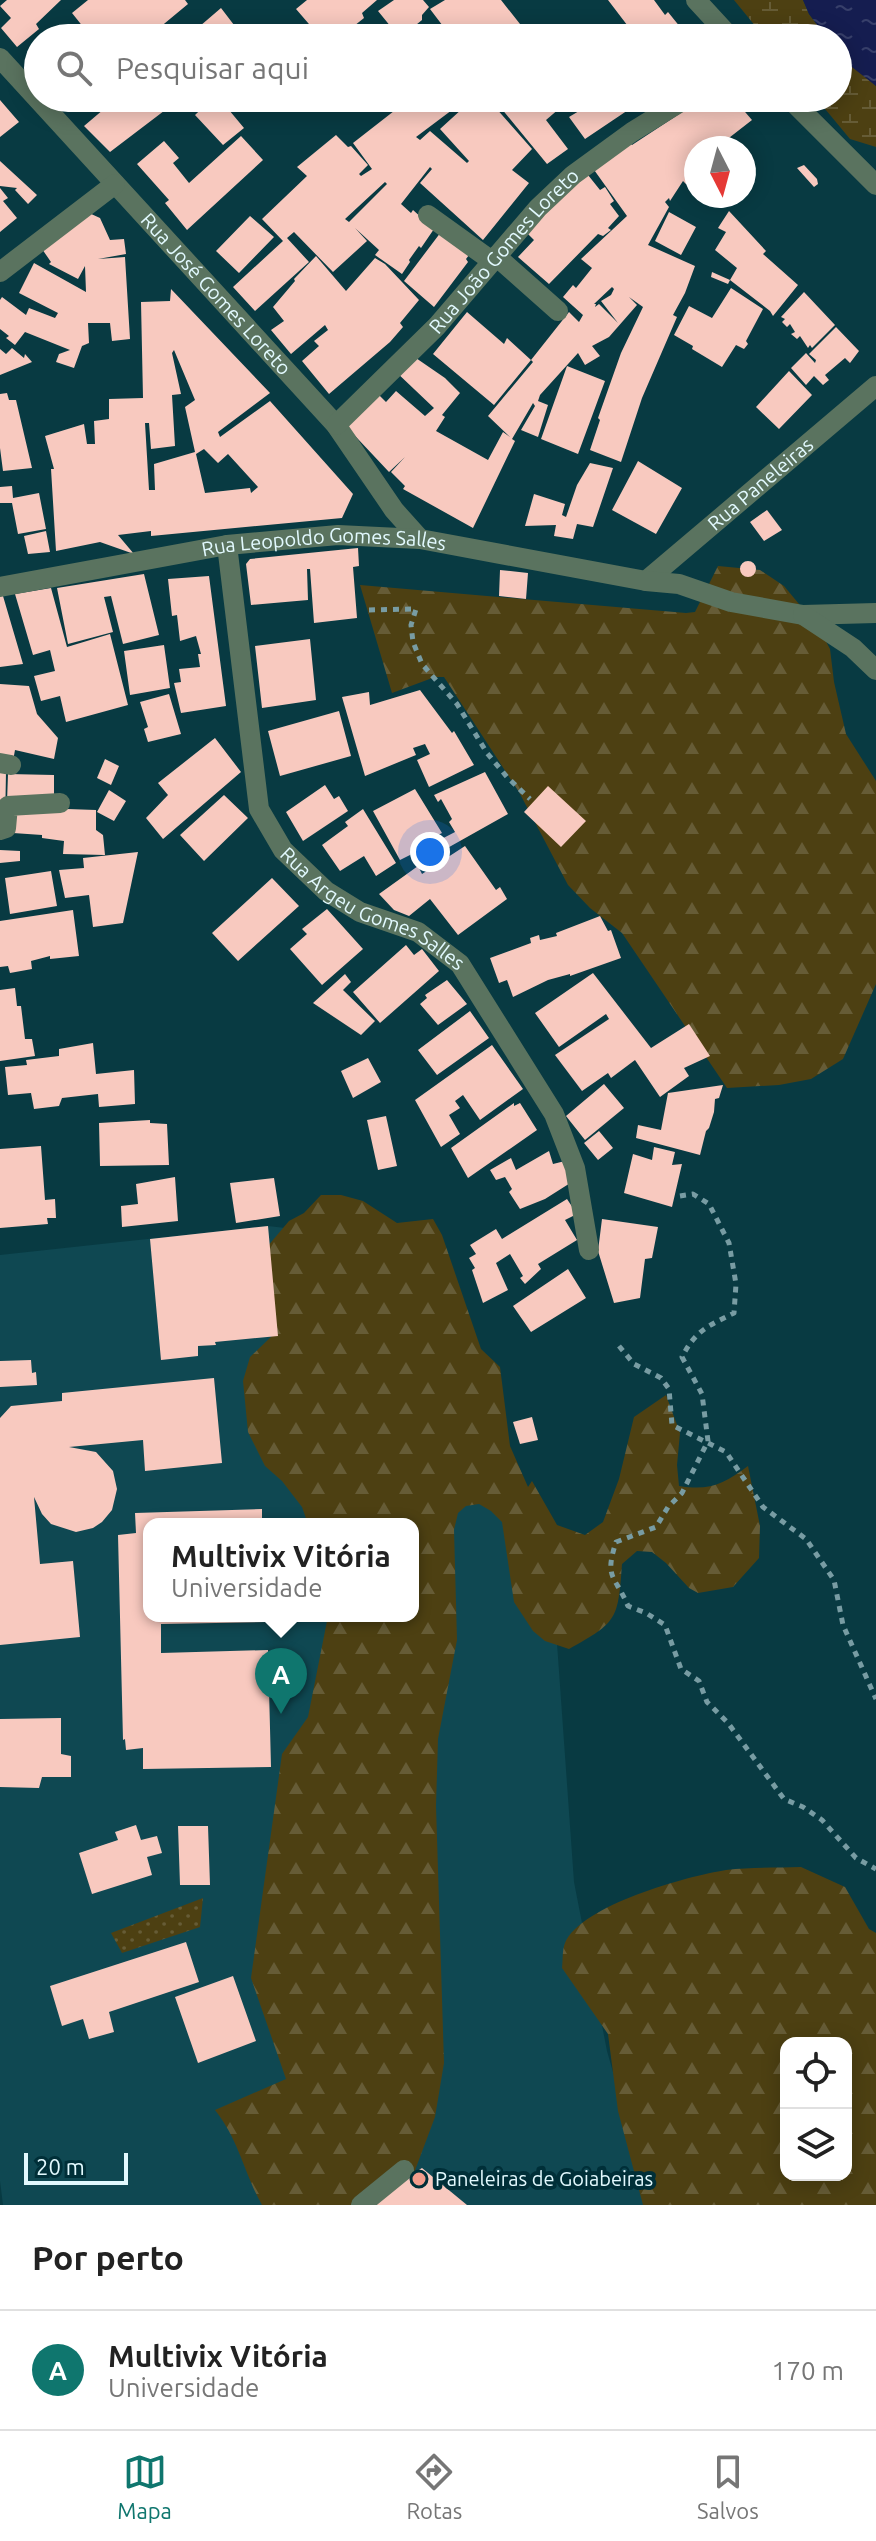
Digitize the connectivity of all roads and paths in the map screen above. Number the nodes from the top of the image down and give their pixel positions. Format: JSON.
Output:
{"nodes":[{"id":1,"x":696,"y":0,"type":"edge"},
{"id":2,"x":718,"y":24,"type":"edge"},
{"id":3,"x":0,"y":58,"type":"edge"},
{"id":4,"x":24,"y":84,"type":"edge"},
{"id":5,"x":49,"y":112,"type":"edge"},
{"id":6,"x":664,"y":112,"type":"edge"},
{"id":7,"x":803,"y":112,"type":"edge"},
{"id":8,"x":115,"y":184,"type":"junction"},
{"id":9,"x":876,"y":185,"type":"edge"},
{"id":10,"x":428,"y":215,"type":"dead end"},
{"id":11,"x":494,"y":258,"type":"junction"},
{"id":12,"x":0,"y":272,"type":"edge"},
{"id":13,"x":558,"y":311,"type":"dead end"},
{"id":14,"x":876,"y":386,"type":"edge"},
{"id":15,"x":336,"y":425,"type":"junction"},
{"id":16,"x":420,"y":539,"type":"junction"},
{"id":17,"x":227,"y":545,"type":"junction"},
{"id":18,"x":646,"y":581,"type":"junction"},
{"id":19,"x":0,"y":587,"type":"edge"},
{"id":20,"x":369,"y":610,"type":"dead end"},
{"id":21,"x":876,"y":613,"type":"edge"},
{"id":22,"x":803,"y":615,"type":"junction"},
{"id":23,"x":876,"y":670,"type":"edge"},
{"id":24,"x":530,"y":799,"type":"dead end"},
{"id":25,"x":60,"y":803,"type":"dead end"},
{"id":26,"x":0,"y":830,"type":"edge"},
{"id":27,"x":680,"y":1196,"type":"dead end"},
{"id":28,"x":589,"y":1250,"type":"dead end"},
{"id":29,"x":619,"y":1346,"type":"dead end"},
{"id":30,"x":708,"y":1441,"type":"junction"},
{"id":31,"x":876,"y":1699,"type":"edge"},
{"id":32,"x":876,"y":1869,"type":"edge"},
{"id":33,"x":404,"y":2170,"type":"dead end"},
{"id":34,"x":361,"y":2205,"type":"edge"}],
"edges":[{"from":1,"to":2,"type":"street"},
{"from":3,"to":4,"type":"street","name":"Rua José Gomes Loreto"},
{"from":5,"to":8,"type":"street","name":"Rua José Gomes Loreto"},
{"from":6,"to":11,"type":"street","name":"Rua João Gomes Loreto"},
{"from":7,"to":9,"type":"street"},
{"from":8,"to":12,"type":"street"},
{"from":8,"to":15,"type":"street","name":"Rua José Gomes Loreto"},
{"from":10,"to":11,"type":"street"},
{"from":11,"to":13,"type":"street"},
{"from":11,"to":15,"type":"street","name":"Rua João Gomes Loreto"},
{"from":14,"to":18,"type":"street","name":"Rua Paneleiras"},
{"from":15,"to":16,"type":"street","name":"Rua José Gomes Loreto"},
{"from":16,"to":17,"type":"street","name":"Rua Leopoldo Gomes Salles"},
{"from":16,"to":18,"type":"street","name":"Rua Leopoldo Gomes Salles"},
{"from":17,"to":19,"type":"street","name":"Rua Leopoldo Gomes Salles"},
{"from":17,"to":28,"type":"street","name":"Rua Argeu Gomes Salles"},
{"from":18,"to":22,"type":"street","name":"Rua Leopoldo Gomes Salles"},
{"from":20,"to":24,"type":"path"},
{"from":21,"to":22,"type":"street"},
{"from":22,"to":23,"type":"street"},
{"from":25,"to":26,"type":"street"},
{"from":27,"to":30,"type":"path"},
{"from":29,"to":30,"type":"path"},
{"from":30,"to":31,"type":"path"},
{"from":30,"to":32,"type":"path"},
{"from":33,"to":34,"type":"street"}]}
